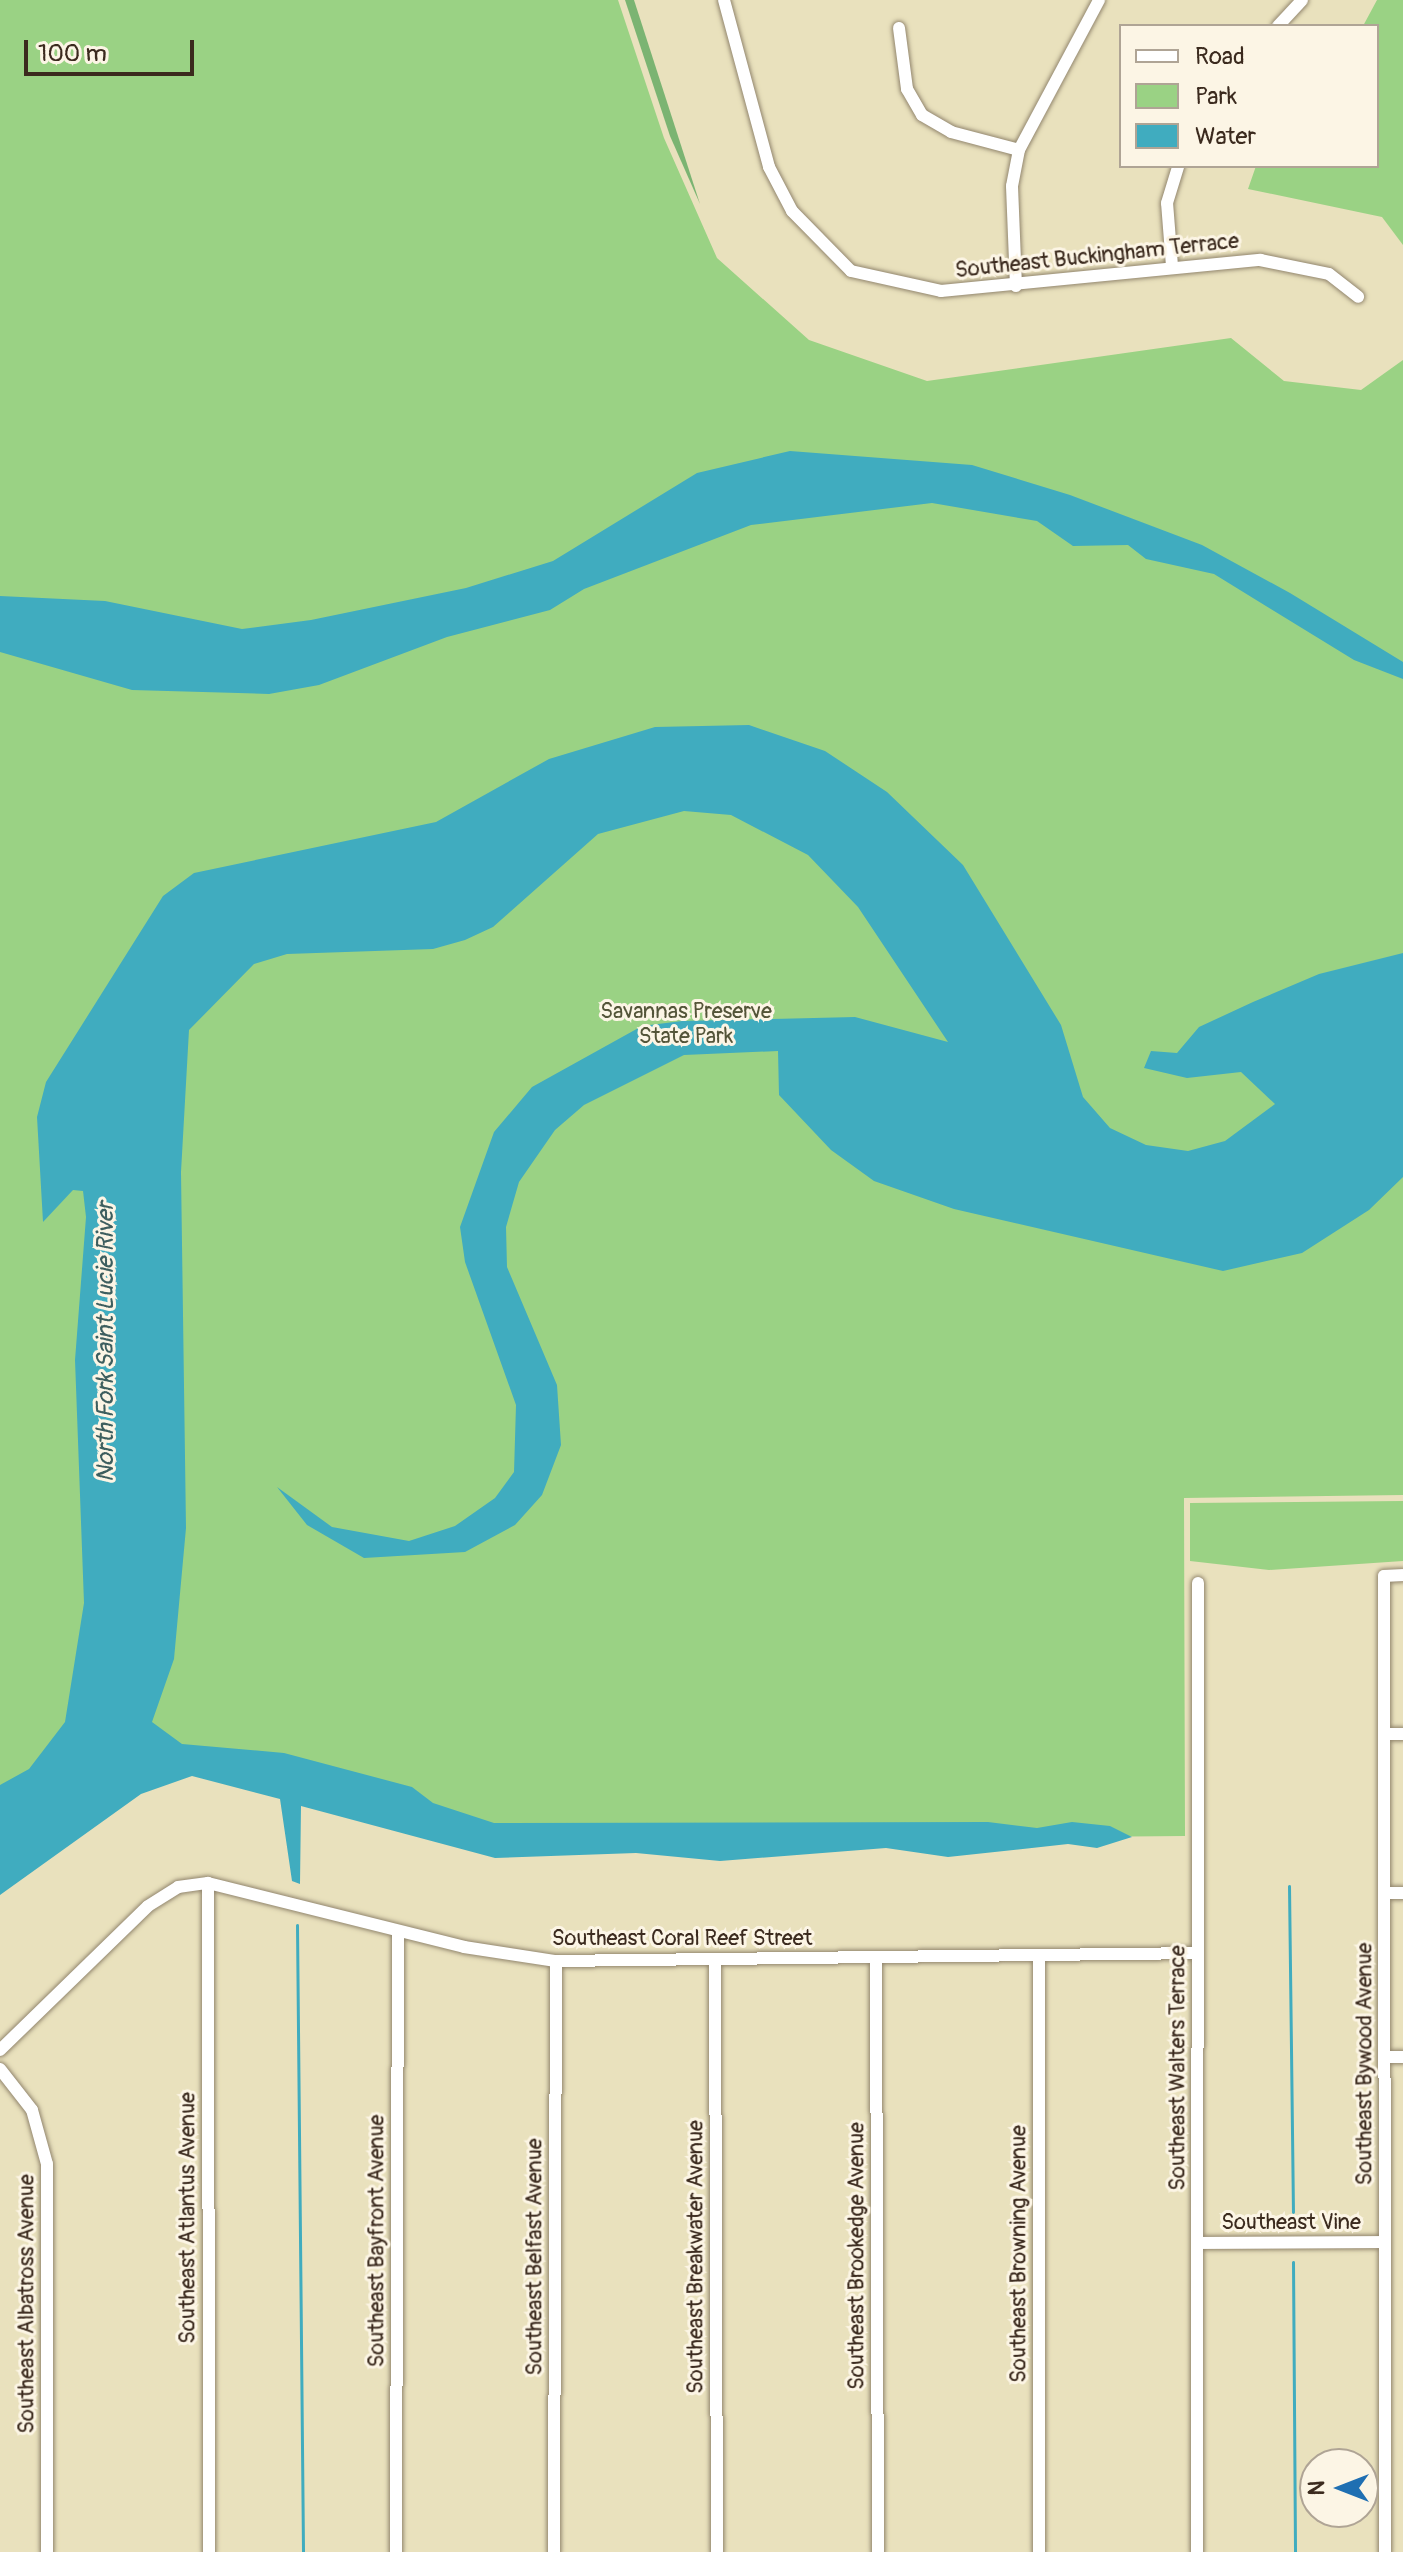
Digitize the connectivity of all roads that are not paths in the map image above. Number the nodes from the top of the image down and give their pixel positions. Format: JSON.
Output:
{"nodes":[{"id":1,"x":724,"y":0,"type":"edge"},
{"id":2,"x":1099,"y":0,"type":"edge"},
{"id":3,"x":1302,"y":0,"type":"edge"},
{"id":4,"x":1280,"y":24,"type":"edge"},
{"id":5,"x":899,"y":28,"type":"dead end"},
{"id":6,"x":1019,"y":150,"type":"junction"},
{"id":7,"x":1177,"y":168,"type":"edge"},
{"id":8,"x":1172,"y":266,"type":"junction"},
{"id":9,"x":1016,"y":286,"type":"junction"},
{"id":10,"x":1358,"y":297,"type":"dead end"},
{"id":11,"x":1403,"y":1575,"type":"edge"},
{"id":12,"x":1198,"y":1583,"type":"dead end"},
{"id":13,"x":1385,"y":1734,"type":"junction"},
{"id":14,"x":1403,"y":1734,"type":"edge"},
{"id":15,"x":208,"y":1883,"type":"junction"},
{"id":16,"x":1386,"y":1893,"type":"junction"},
{"id":17,"x":1403,"y":1893,"type":"edge"},
{"id":18,"x":398,"y":1931,"type":"junction"},
{"id":19,"x":1198,"y":1953,"type":"junction"},
{"id":20,"x":1039,"y":1956,"type":"junction"},
{"id":21,"x":876,"y":1959,"type":"junction"},
{"id":22,"x":556,"y":1961,"type":"junction"},
{"id":23,"x":715,"y":1961,"type":"junction"},
{"id":24,"x":0,"y":2050,"type":"edge"},
{"id":25,"x":1385,"y":2057,"type":"junction"},
{"id":26,"x":1403,"y":2057,"type":"edge"},
{"id":27,"x":0,"y":2069,"type":"edge"},
{"id":28,"x":1385,"y":2242,"type":"junction"},
{"id":29,"x":1198,"y":2243,"type":"junction"},
{"id":30,"x":47,"y":2552,"type":"edge"},
{"id":31,"x":209,"y":2552,"type":"edge"},
{"id":32,"x":396,"y":2552,"type":"edge"},
{"id":33,"x":554,"y":2552,"type":"edge"},
{"id":34,"x":717,"y":2552,"type":"edge"},
{"id":35,"x":878,"y":2552,"type":"edge"},
{"id":36,"x":1039,"y":2552,"type":"edge"},
{"id":37,"x":1197,"y":2552,"type":"edge"},
{"id":38,"x":1385,"y":2552,"type":"edge"}],
"edges":[{"from":1,"to":9,"type":"street","name":"Southeast Buckingham Terrace"},
{"from":2,"to":6,"type":"street"},
{"from":3,"to":4,"type":"street"},
{"from":5,"to":6,"type":"street"},
{"from":6,"to":9,"type":"street"},
{"from":7,"to":8,"type":"street"},
{"from":8,"to":9,"type":"street","name":"Southeast Buckingham Terrace"},
{"from":8,"to":10,"type":"street","name":"Southeast Buckingham Terrace"},
{"from":11,"to":13,"type":"street","name":"Southeast Bywood Avenue"},
{"from":12,"to":19,"type":"street","name":"Southeast Walters Terrace"},
{"from":13,"to":14,"type":"street"},
{"from":13,"to":16,"type":"street","name":"Southeast Bywood Avenue"},
{"from":15,"to":18,"type":"street","name":"Southeast Coral Reef Street"},
{"from":15,"to":24,"type":"street","name":"Southeast Coral Reef Street"},
{"from":15,"to":31,"type":"street","name":"Southeast Atlantus Avenue"},
{"from":16,"to":17,"type":"street"},
{"from":16,"to":25,"type":"street","name":"Southeast Bywood Avenue"},
{"from":18,"to":22,"type":"street","name":"Southeast Coral Reef Street"},
{"from":18,"to":32,"type":"street","name":"Southeast Bayfront Avenue"},
{"from":19,"to":20,"type":"street","name":"Southeast Coral Reef Street"},
{"from":19,"to":29,"type":"street","name":"Southeast Walters Terrace"},
{"from":20,"to":21,"type":"street","name":"Southeast Coral Reef Street"},
{"from":20,"to":36,"type":"street","name":"Southeast Browning Avenue"},
{"from":21,"to":23,"type":"street","name":"Southeast Coral Reef Street"},
{"from":21,"to":35,"type":"street","name":"Southeast Brookedge Avenue"},
{"from":22,"to":23,"type":"street","name":"Southeast Coral Reef Street"},
{"from":22,"to":33,"type":"street","name":"Southeast Belfast Avenue"},
{"from":23,"to":34,"type":"street","name":"Southeast Breakwater Avenue"},
{"from":25,"to":26,"type":"street"},
{"from":25,"to":28,"type":"street","name":"Southeast Bywood Avenue"},
{"from":27,"to":30,"type":"street","name":"Southeast Albatross Avenue"},
{"from":28,"to":29,"type":"street","name":"Southeast Vine"},
{"from":28,"to":38,"type":"street","name":"Southeast Bywood Avenue"},
{"from":29,"to":37,"type":"street","name":"Southeast Walters Terrace"}]}
